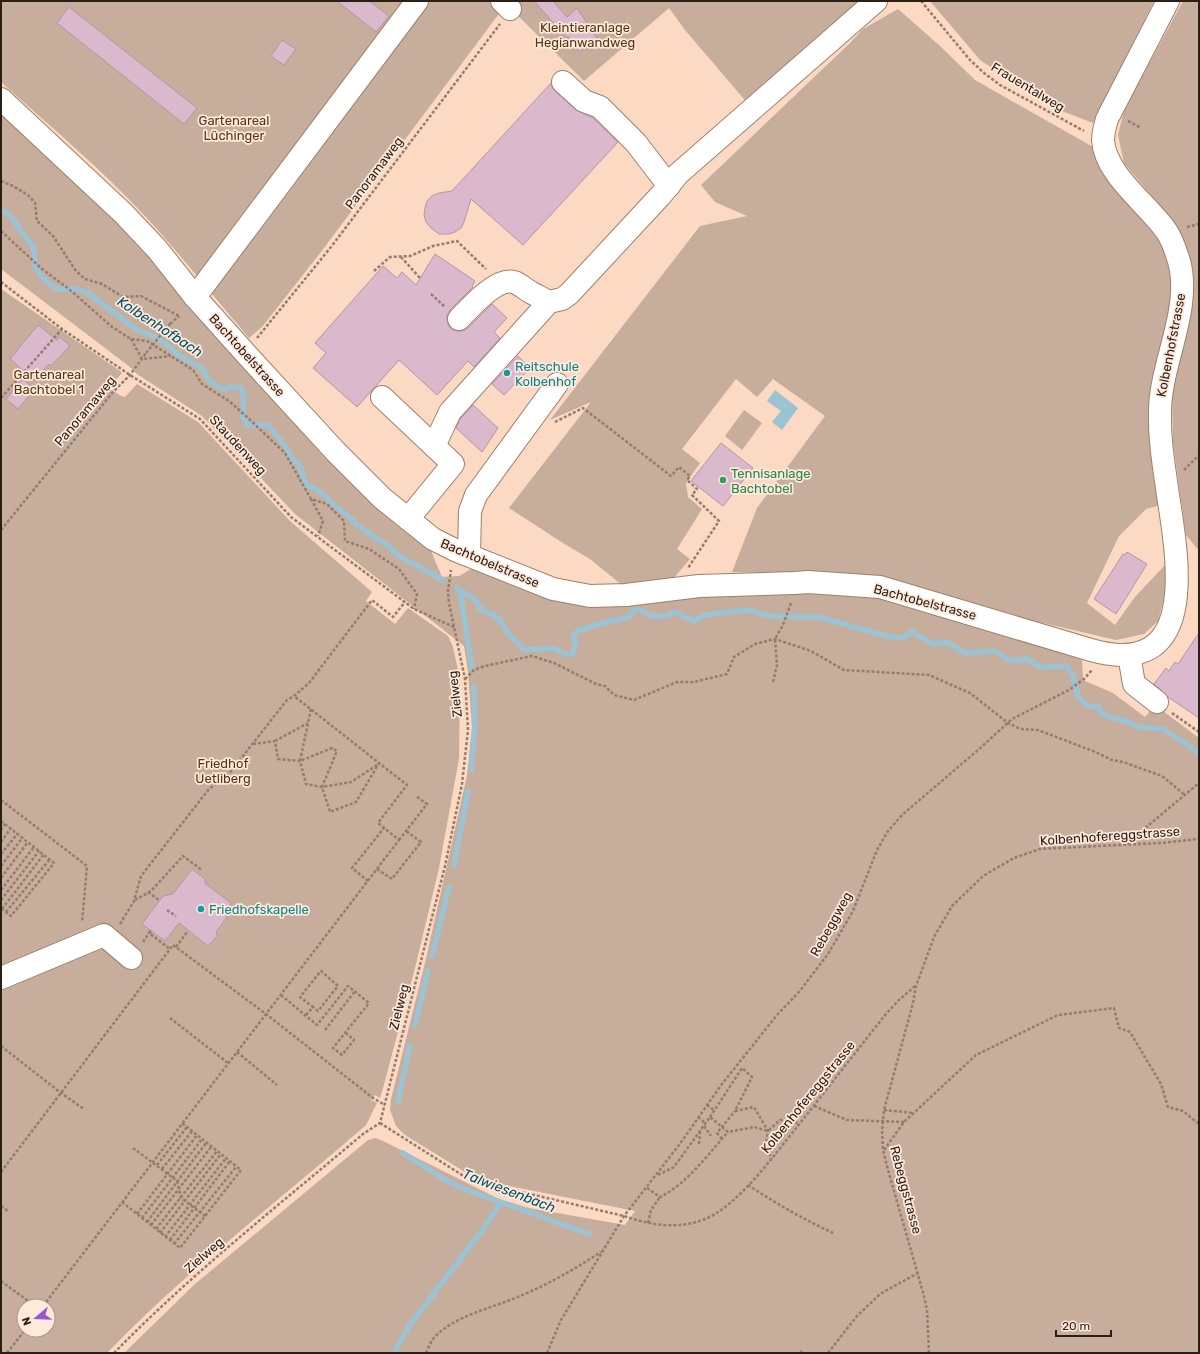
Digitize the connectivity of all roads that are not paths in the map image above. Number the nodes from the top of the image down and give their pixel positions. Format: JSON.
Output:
{"nodes":[{"id":1,"x":417,"y":1,"type":"edge"},
{"id":2,"x":876,"y":1,"type":"edge"},
{"id":3,"x":1168,"y":1,"type":"edge"},
{"id":4,"x":563,"y":82,"type":"dead end"},
{"id":5,"x":1,"y":99,"type":"edge"},
{"id":6,"x":669,"y":186,"type":"junction"},
{"id":7,"x":195,"y":297,"type":"junction"},
{"id":8,"x":549,"y":302,"type":"junction"},
{"id":9,"x":459,"y":319,"type":"dead end"},
{"id":10,"x":557,"y":384,"type":"dead end"},
{"id":11,"x":382,"y":397,"type":"dead end"},
{"id":12,"x":434,"y":446,"type":"junction"},
{"id":13,"x":408,"y":519,"type":"junction"},
{"id":14,"x":462,"y":553,"type":"junction"},
{"id":15,"x":1129,"y":655,"type":"junction"},
{"id":16,"x":1157,"y":702,"type":"road end"},
{"id":17,"x":131,"y":958,"type":"road end"},
{"id":18,"x":1,"y":978,"type":"edge"}],
"edges":[{"from":1,"to":7,"type":"street"},
{"from":2,"to":6,"type":"street"},
{"from":3,"to":15,"type":"street","name":"Kolbenhofstrasse"},
{"from":4,"to":6,"type":"street"},
{"from":5,"to":7,"type":"street","name":"Bachtobelstrasse"},
{"from":6,"to":8,"type":"street"},
{"from":7,"to":13,"type":"street","name":"Bachtobelstrasse"},
{"from":8,"to":9,"type":"street"},
{"from":8,"to":12,"type":"street"},
{"from":10,"to":14,"type":"street"},
{"from":11,"to":12,"type":"street"},
{"from":12,"to":13,"type":"street"},
{"from":13,"to":14,"type":"street","name":"Bachtobelstrasse"},
{"from":14,"to":15,"type":"street","name":"Bachtobelstrasse"},
{"from":15,"to":16,"type":"street"},
{"from":17,"to":18,"type":"street"}]}
